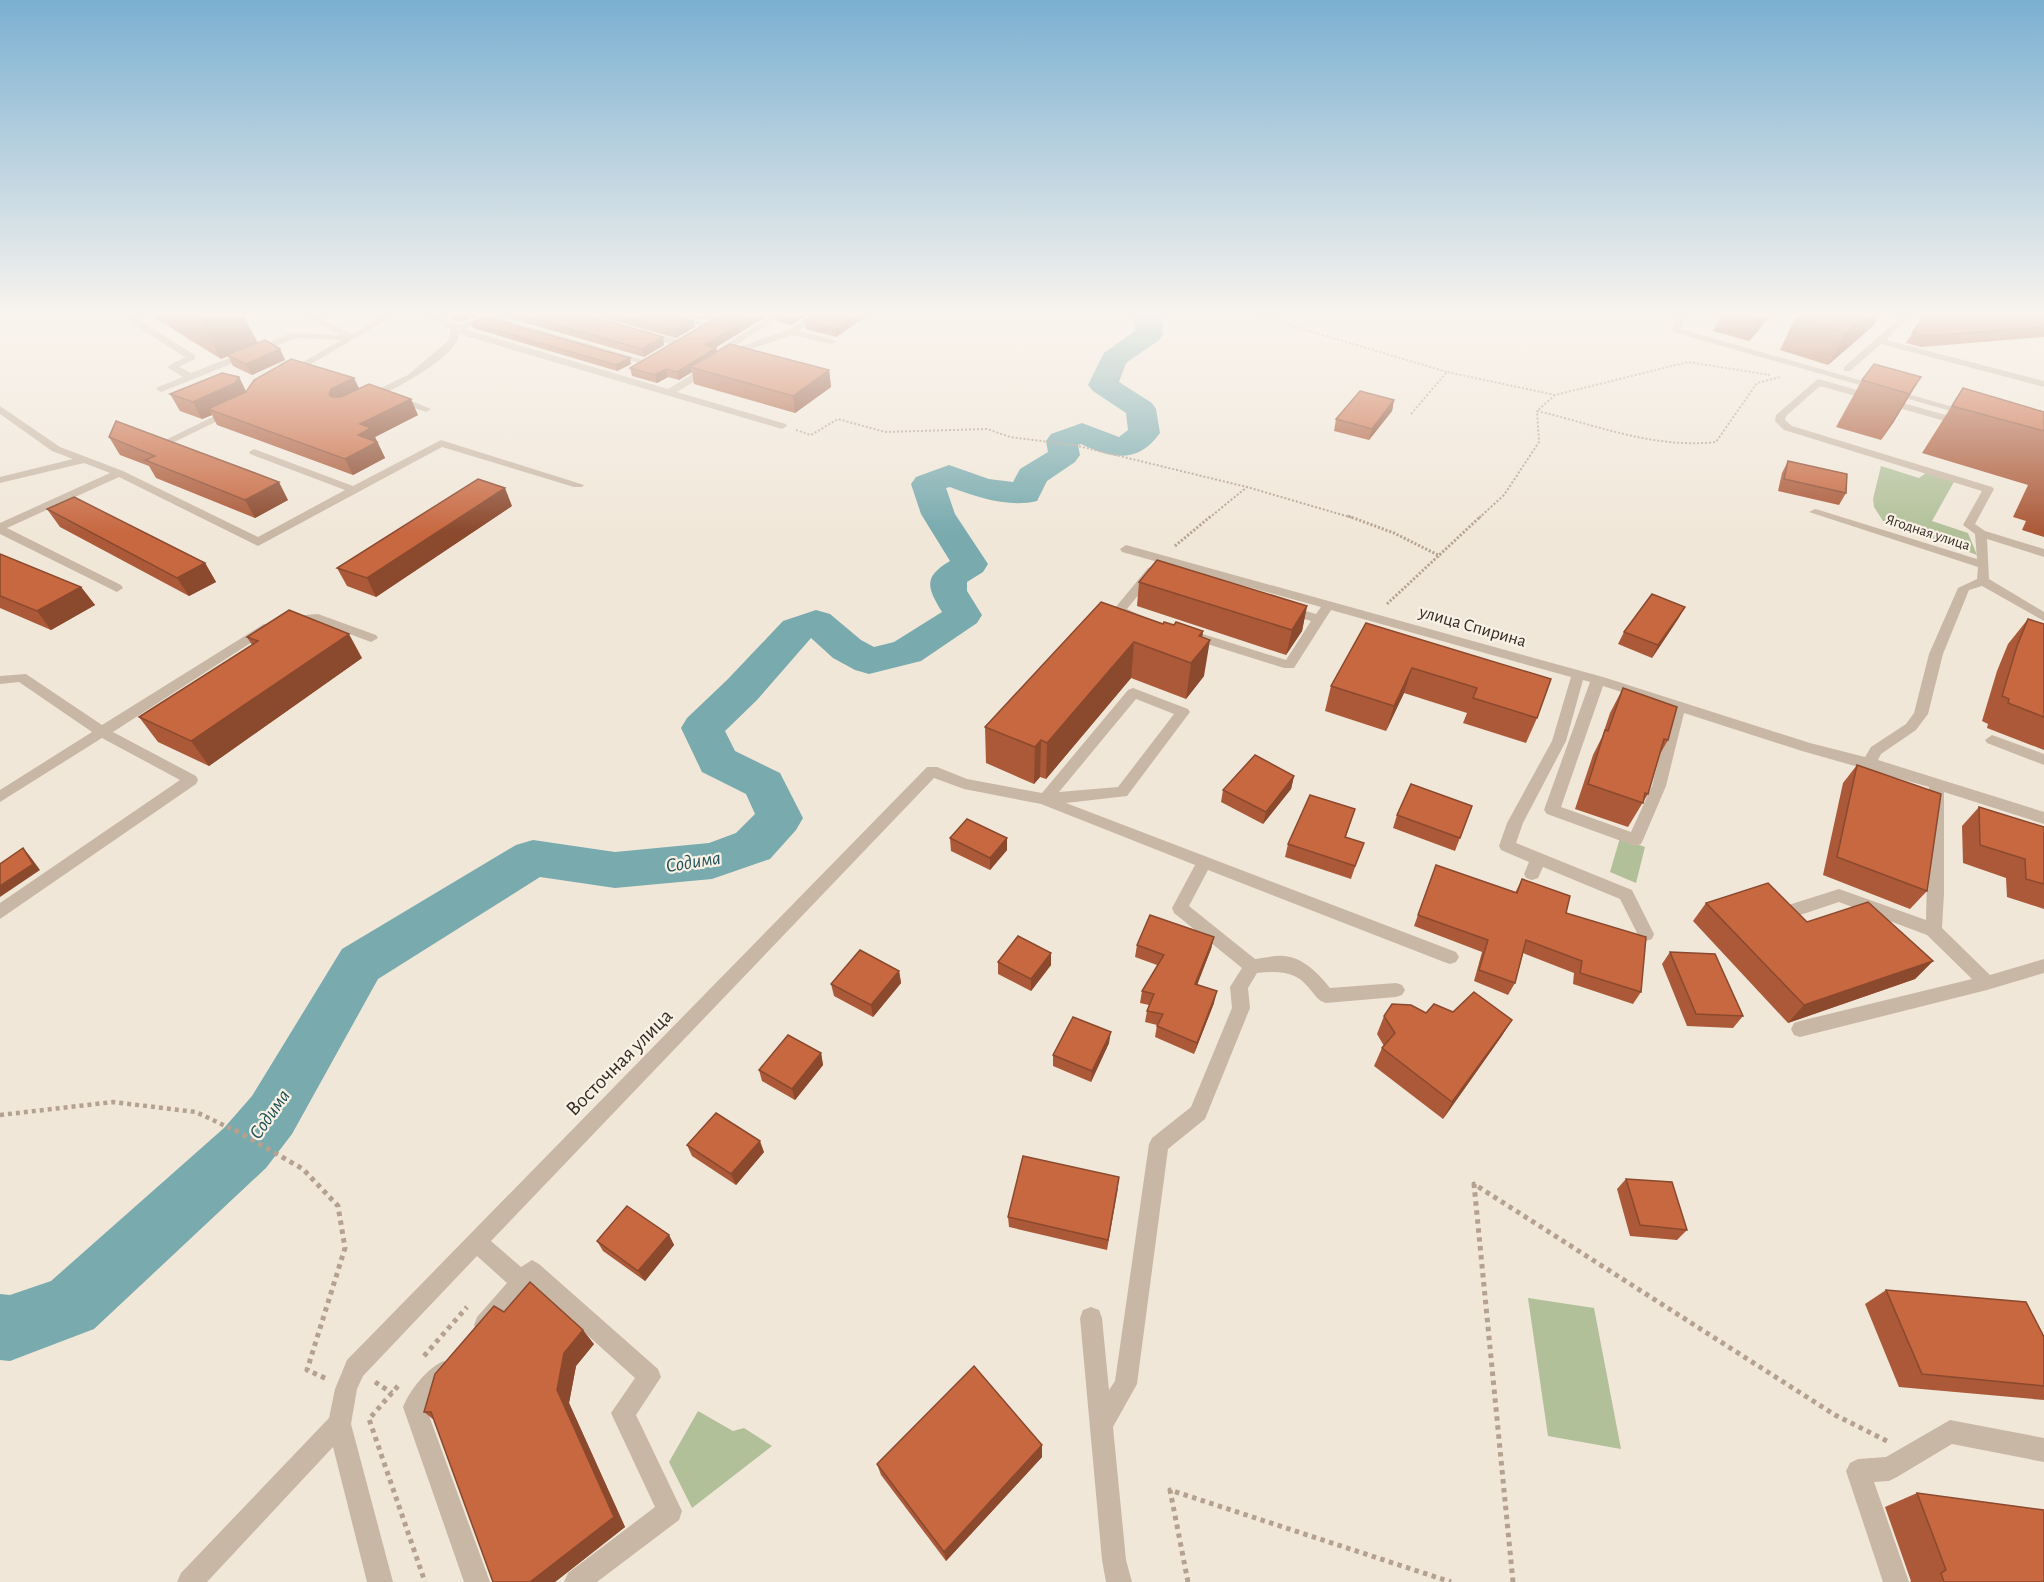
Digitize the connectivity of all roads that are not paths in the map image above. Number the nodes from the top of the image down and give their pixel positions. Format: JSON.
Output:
{"nodes":[{"id":1,"x":169,"y":386,"type":"edge"},
{"id":2,"x":393,"y":386,"type":"edge"},
{"id":3,"x":649,"y":386,"type":"edge"},
{"id":4,"x":662,"y":386,"type":"edge"},
{"id":5,"x":681,"y":386,"type":"edge"},
{"id":6,"x":1814,"y":386,"type":"edge"},
{"id":7,"x":1831,"y":386,"type":"edge"},
{"id":8,"x":1886,"y":386,"type":"edge"},
{"id":9,"x":1900,"y":386,"type":"edge"},
{"id":10,"x":161,"y":389,"type":"dead end"},
{"id":11,"x":657,"y":389,"type":"junction"},
{"id":12,"x":1810,"y":389,"type":"junction"},
{"id":13,"x":378,"y":393,"type":"junction"},
{"id":14,"x":669,"y":393,"type":"junction"},
{"id":15,"x":361,"y":401,"type":"edge"},
{"id":16,"x":0,"y":408,"type":"edge"},
{"id":17,"x":239,"y":409,"type":"edge"},
{"id":18,"x":426,"y":409,"type":"dead end"},
{"id":19,"x":782,"y":426,"type":"road end"},
{"id":20,"x":1976,"y":427,"type":"edge"},
{"id":21,"x":1966,"y":434,"type":"edge"},
{"id":22,"x":160,"y":445,"type":"edge"},
{"id":23,"x":254,"y":452,"type":"dead end"},
{"id":24,"x":84,"y":460,"type":"junction"},
{"id":25,"x":119,"y":473,"type":"junction"},
{"id":26,"x":3,"y":477,"type":"edge"},
{"id":27,"x":578,"y":485,"type":"dead end"},
{"id":28,"x":354,"y":490,"type":"junction"},
{"id":29,"x":1815,"y":512,"type":"dead end"},
{"id":30,"x":0,"y":528,"type":"edge"},
{"id":31,"x":1981,"y":533,"type":"junction"},
{"id":32,"x":1126,"y":549,"type":"dead end"},
{"id":33,"x":2044,"y":553,"type":"edge"},
{"id":34,"x":1156,"y":564,"type":"junction"},
{"id":35,"x":1984,"y":565,"type":"junction"},
{"id":36,"x":1983,"y":581,"type":"junction"},
{"id":37,"x":117,"y":588,"type":"dead end"},
{"id":38,"x":1230,"y":592,"type":"edge"},
{"id":39,"x":1329,"y":604,"type":"junction"},
{"id":40,"x":1274,"y":606,"type":"edge"},
{"id":41,"x":2044,"y":617,"type":"edge"},
{"id":42,"x":1318,"y":619,"type":"junction"},
{"id":43,"x":1153,"y":622,"type":"edge"},
{"id":44,"x":1176,"y":629,"type":"edge"},
{"id":45,"x":371,"y":638,"type":"dead end"},
{"id":46,"x":1578,"y":675,"type":"junction"},
{"id":47,"x":0,"y":680,"type":"edge"},
{"id":48,"x":1598,"y":680,"type":"junction"},
{"id":49,"x":1679,"y":706,"type":"junction"},
{"id":50,"x":102,"y":732,"type":"junction"},
{"id":51,"x":1992,"y":740,"type":"dead end"},
{"id":52,"x":2044,"y":760,"type":"edge"},
{"id":53,"x":1869,"y":763,"type":"junction"},
{"id":54,"x":1937,"y":786,"type":"junction"},
{"id":55,"x":0,"y":797,"type":"edge"},
{"id":56,"x":1045,"y":800,"type":"junction"},
{"id":57,"x":2044,"y":818,"type":"edge"},
{"id":58,"x":1538,"y":858,"type":"junction"},
{"id":59,"x":1204,"y":862,"type":"junction"},
{"id":60,"x":1532,"y":874,"type":"dead end"},
{"id":61,"x":0,"y":912,"type":"edge"},
{"id":62,"x":1788,"y":912,"type":"edge"},
{"id":63,"x":1933,"y":930,"type":"junction"},
{"id":64,"x":1646,"y":934,"type":"edge"},
{"id":65,"x":1450,"y":957,"type":"dead end"},
{"id":66,"x":1252,"y":966,"type":"junction"},
{"id":67,"x":2044,"y":966,"type":"edge"},
{"id":68,"x":1987,"y":983,"type":"junction"},
{"id":69,"x":1396,"y":990,"type":"dead end"},
{"id":70,"x":1800,"y":1029,"type":"dead end"},
{"id":71,"x":476,"y":1240,"type":"junction"},
{"id":72,"x":522,"y":1282,"type":"junction"},
{"id":73,"x":1091,"y":1318,"type":"dead end"},
{"id":74,"x":339,"y":1424,"type":"junction"},
{"id":75,"x":1101,"y":1425,"type":"junction"},
{"id":76,"x":2044,"y":1450,"type":"edge"},
{"id":77,"x":190,"y":1582,"type":"edge"},
{"id":78,"x":380,"y":1582,"type":"edge"},
{"id":79,"x":477,"y":1582,"type":"edge"},
{"id":80,"x":577,"y":1582,"type":"edge"},
{"id":81,"x":1119,"y":1582,"type":"edge"},
{"id":82,"x":1896,"y":1582,"type":"edge"}],
"edges":[{"from":1,"to":10,"type":"street"},
{"from":2,"to":13,"type":"street"},
{"from":3,"to":11,"type":"street"},
{"from":4,"to":11,"type":"street"},
{"from":5,"to":14,"type":"street"},
{"from":6,"to":12,"type":"street"},
{"from":7,"to":20,"type":"street"},
{"from":8,"to":9,"type":"street"},
{"from":11,"to":14,"type":"street"},
{"from":12,"to":21,"type":"street"},
{"from":12,"to":31,"type":"street"},
{"from":13,"to":15,"type":"street"},
{"from":13,"to":18,"type":"street"},
{"from":14,"to":19,"type":"street"},
{"from":16,"to":24,"type":"street"},
{"from":17,"to":22,"type":"street"},
{"from":23,"to":28,"type":"street"},
{"from":24,"to":25,"type":"street"},
{"from":24,"to":26,"type":"street"},
{"from":25,"to":28,"type":"street"},
{"from":25,"to":30,"type":"street"},
{"from":27,"to":28,"type":"street"},
{"from":29,"to":35,"type":"street","name":"Ягодная улица"},
{"from":30,"to":37,"type":"street"},
{"from":31,"to":33,"type":"street"},
{"from":31,"to":35,"type":"street"},
{"from":32,"to":34,"type":"street","name":"улица Спирина"},
{"from":34,"to":38,"type":"street"},
{"from":34,"to":39,"type":"street","name":"улица Спирина"},
{"from":34,"to":43,"type":"street"},
{"from":35,"to":36,"type":"street","name":"Ягодная улица"},
{"from":36,"to":41,"type":"street"},
{"from":36,"to":53,"type":"street"},
{"from":39,"to":42,"type":"street"},
{"from":39,"to":46,"type":"street","name":"улица Спирина"},
{"from":40,"to":42,"type":"street"},
{"from":42,"to":44,"type":"street"},
{"from":45,"to":50,"type":"street"},
{"from":46,"to":48,"type":"street","name":"улица Спирина"},
{"from":46,"to":58,"type":"street"},
{"from":47,"to":50,"type":"street"},
{"from":48,"to":49,"type":"street","name":"улица Спирина"},
{"from":48,"to":49,"type":"street"},
{"from":49,"to":53,"type":"street","name":"улица Спирина"},
{"from":50,"to":55,"type":"street"},
{"from":50,"to":61,"type":"street"},
{"from":51,"to":52,"type":"street"},
{"from":53,"to":54,"type":"street","name":"улица Спирина"},
{"from":54,"to":57,"type":"street","name":"улица Спирина"},
{"from":54,"to":63,"type":"street"},
{"from":56,"to":56,"type":"street"},
{"from":56,"to":59,"type":"street"},
{"from":56,"to":71,"type":"street","name":"Восточная улица"},
{"from":58,"to":60,"type":"street"},
{"from":58,"to":64,"type":"street"},
{"from":59,"to":65,"type":"street"},
{"from":59,"to":66,"type":"street"},
{"from":62,"to":63,"type":"street"},
{"from":63,"to":68,"type":"street"},
{"from":66,"to":69,"type":"street"},
{"from":66,"to":75,"type":"street"},
{"from":67,"to":68,"type":"street"},
{"from":68,"to":70,"type":"street"},
{"from":71,"to":72,"type":"street"},
{"from":71,"to":74,"type":"street","name":"Восточная улица"},
{"from":72,"to":79,"type":"street"},
{"from":72,"to":80,"type":"street"},
{"from":73,"to":75,"type":"street"},
{"from":74,"to":77,"type":"street"},
{"from":74,"to":78,"type":"street"},
{"from":75,"to":81,"type":"street"},
{"from":76,"to":82,"type":"street"}]}
